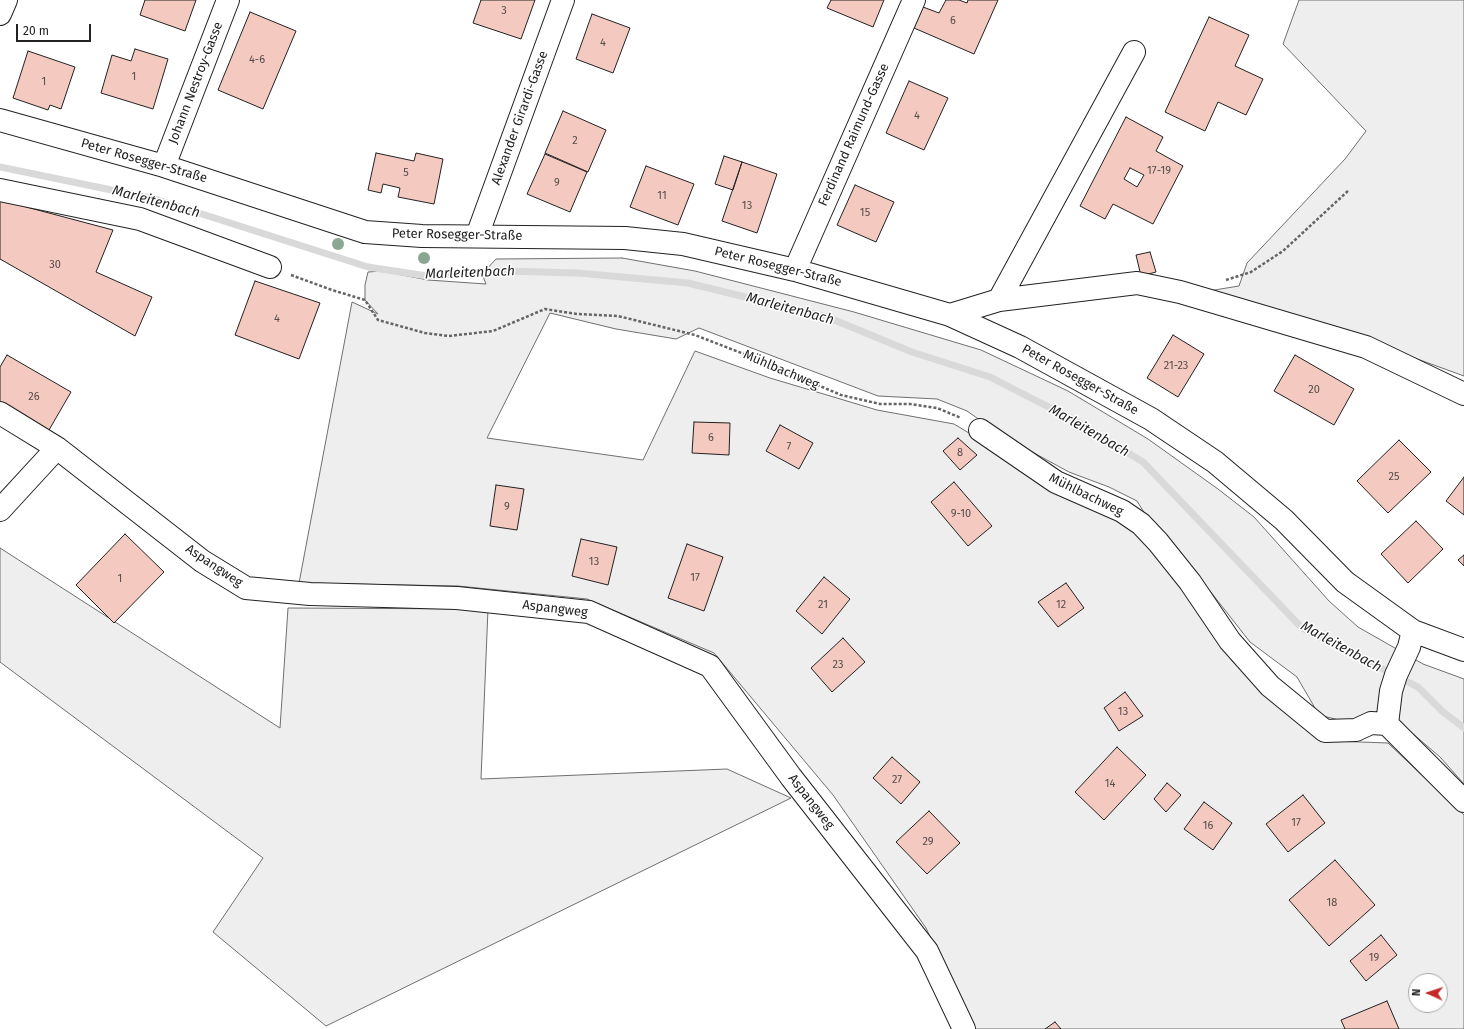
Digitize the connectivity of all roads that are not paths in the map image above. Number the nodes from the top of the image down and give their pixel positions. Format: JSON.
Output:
{"nodes":[{"id":1,"x":6,"y":0,"type":"edge"},
{"id":2,"x":228,"y":0,"type":"edge"},
{"id":3,"x":563,"y":0,"type":"edge"},
{"id":4,"x":914,"y":0,"type":"edge"},
{"id":5,"x":0,"y":14,"type":"edge"},
{"id":6,"x":1134,"y":52,"type":"dead end"},
{"id":7,"x":0,"y":120,"type":"edge"},
{"id":8,"x":164,"y":166,"type":"junction"},
{"id":9,"x":0,"y":190,"type":"edge"},
{"id":10,"x":477,"y":236,"type":"junction"},
{"id":11,"x":270,"y":267,"type":"road end"},
{"id":12,"x":795,"y":270,"type":"junction"},
{"id":13,"x":999,"y":300,"type":"junction"},
{"id":14,"x":950,"y":315,"type":"junction"},
{"id":15,"x":1464,"y":394,"type":"edge"},
{"id":16,"x":0,"y":413,"type":"edge"},
{"id":17,"x":980,"y":430,"type":"road end"},
{"id":18,"x":57,"y":448,"type":"junction"},
{"id":19,"x":0,"y":510,"type":"edge"},
{"id":20,"x":1413,"y":631,"type":"junction"},
{"id":21,"x":1464,"y":650,"type":"edge"},
{"id":22,"x":1387,"y":724,"type":"junction"},
{"id":23,"x":1464,"y":801,"type":"edge"},
{"id":24,"x":964,"y":1029,"type":"edge"}],
"edges":[{"from":1,"to":5,"type":"street"},
{"from":2,"to":8,"type":"street","name":"Johann Nestroy-Gasse"},
{"from":3,"to":10,"type":"street","name":"Alexander Girardi-Gasse"},
{"from":4,"to":12,"type":"street","name":"Ferdinand Raimund-Gasse"},
{"from":6,"to":13,"type":"street"},
{"from":7,"to":8,"type":"street","name":"Peter Rosegger-Straße"},
{"from":8,"to":10,"type":"street","name":"Peter Rosegger-Straße"},
{"from":9,"to":11,"type":"street"},
{"from":10,"to":12,"type":"street","name":"Peter Rosegger-Straße"},
{"from":12,"to":14,"type":"street","name":"Peter Rosegger-Straße"},
{"from":13,"to":14,"type":"street"},
{"from":13,"to":15,"type":"street"},
{"from":14,"to":20,"type":"street","name":"Peter Rosegger-Straße"},
{"from":16,"to":18,"type":"street","name":"Aspangweg"},
{"from":17,"to":22,"type":"street","name":"Mühlbachweg"},
{"from":18,"to":19,"type":"street"},
{"from":18,"to":24,"type":"street","name":"Aspangweg"},
{"from":20,"to":21,"type":"street","name":"Peter Rosegger-Straße"},
{"from":20,"to":22,"type":"street"},
{"from":22,"to":23,"type":"street"}]}
